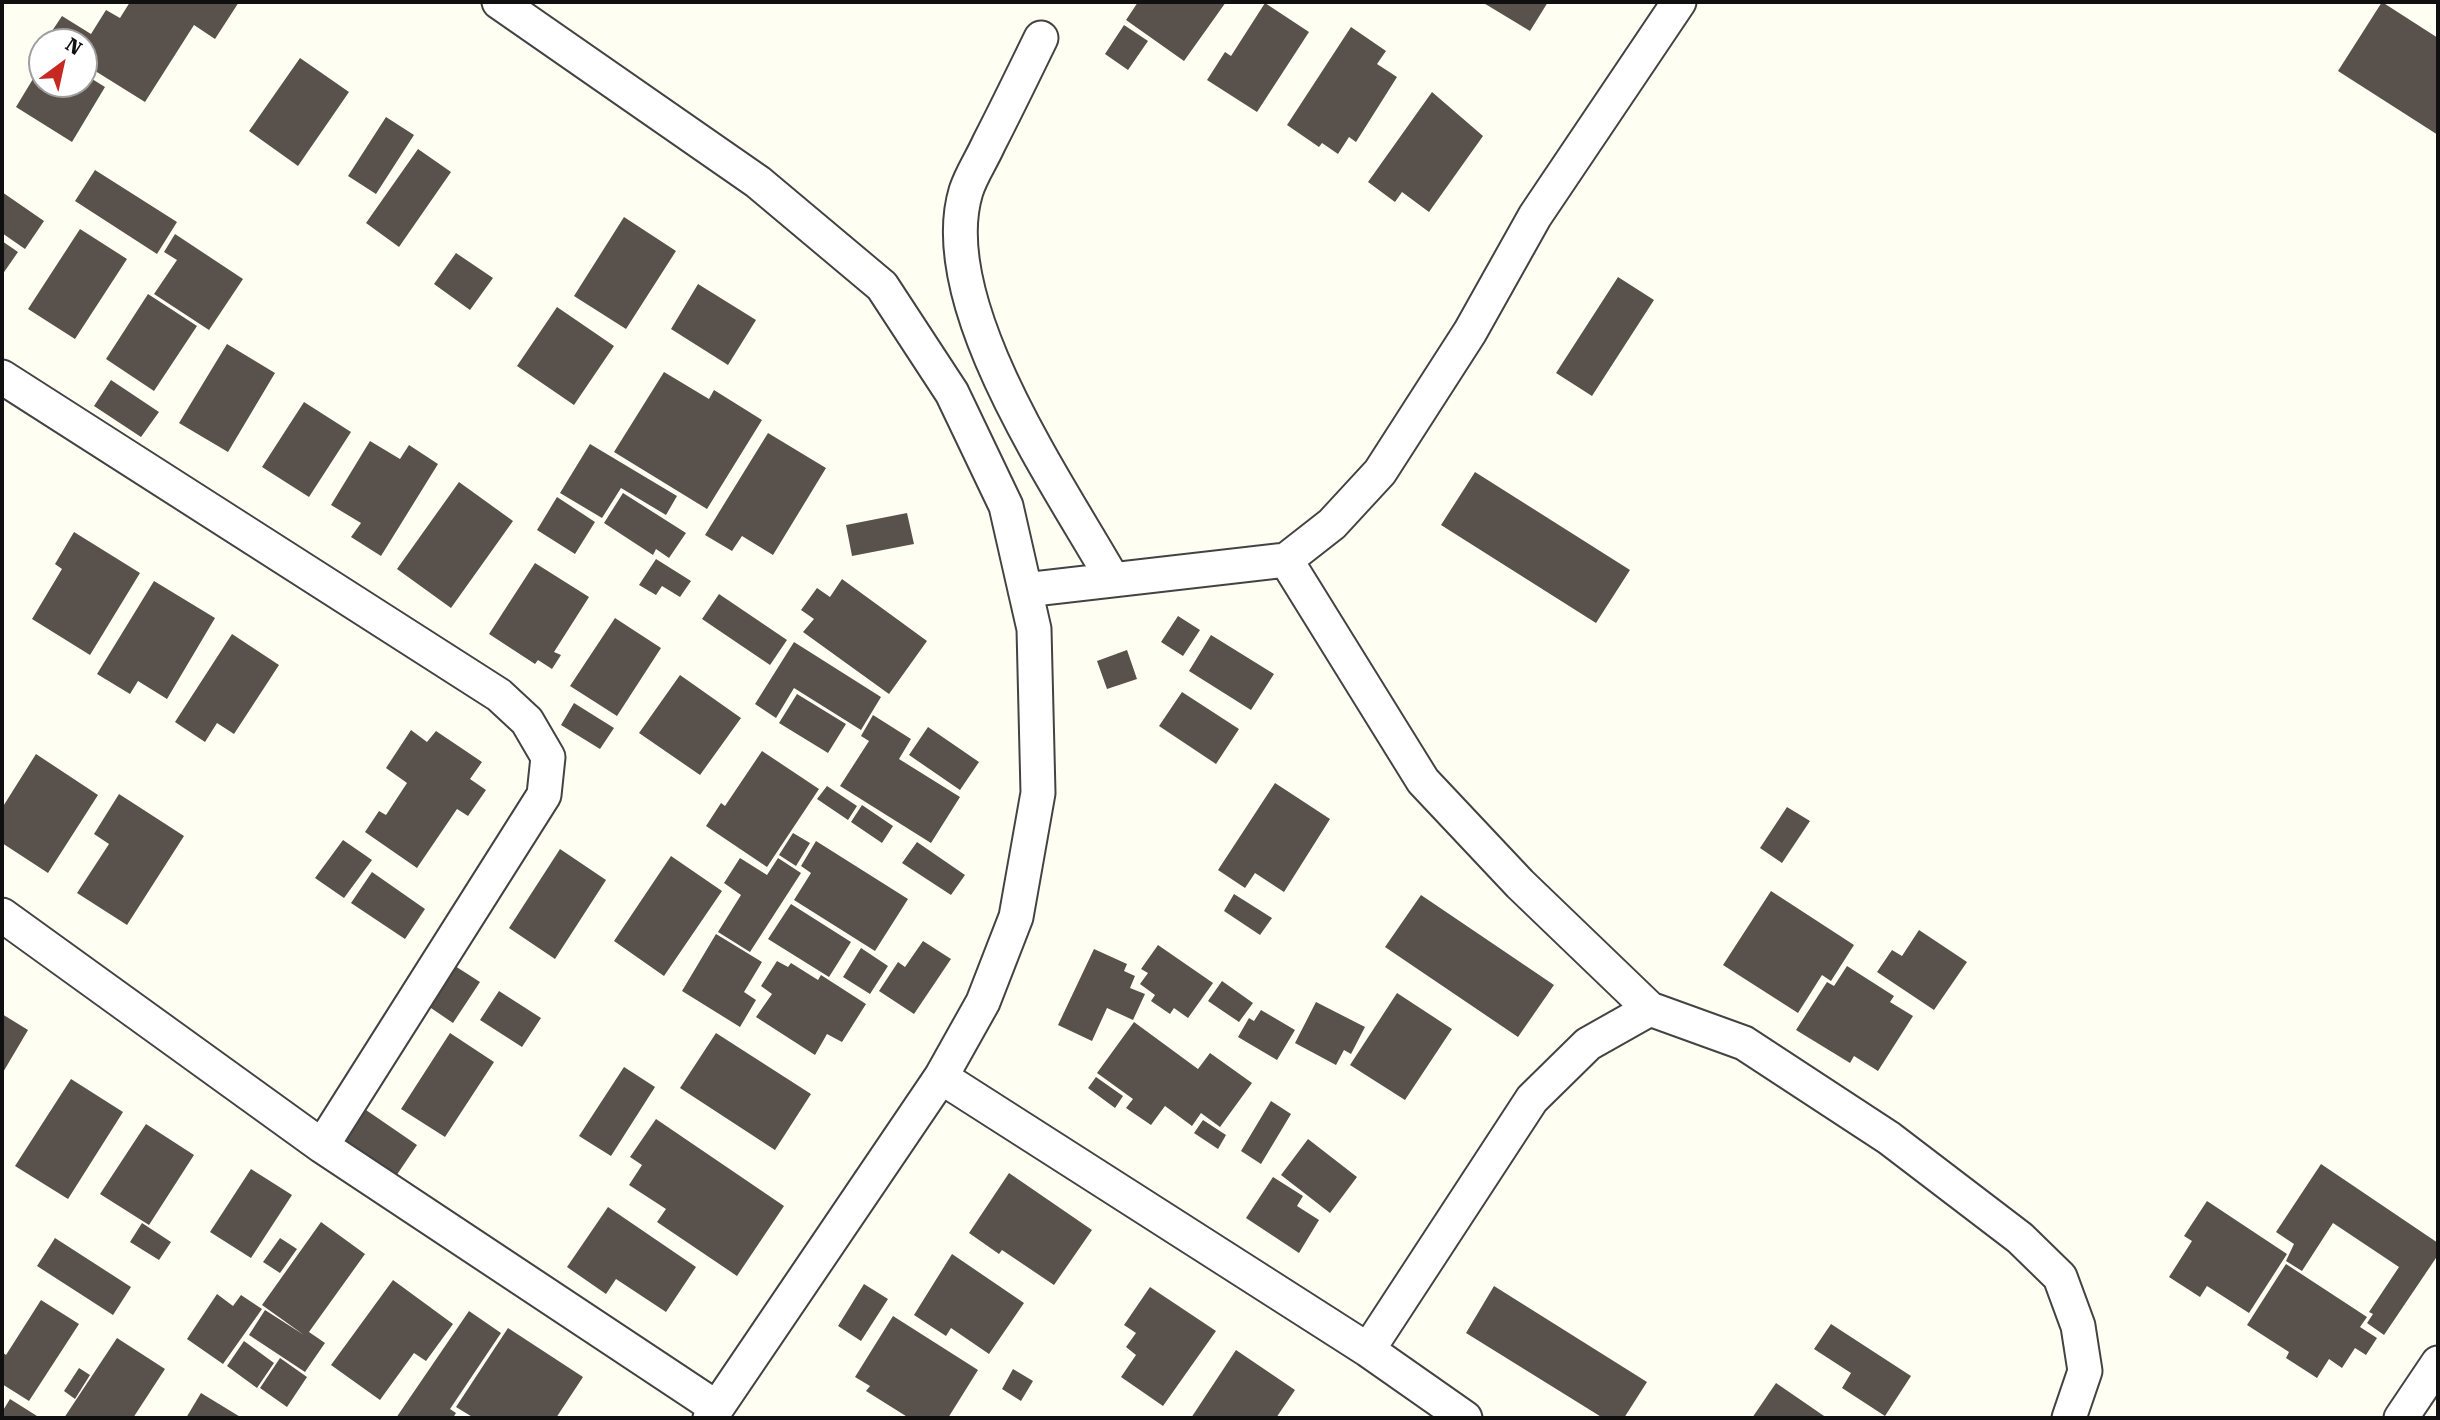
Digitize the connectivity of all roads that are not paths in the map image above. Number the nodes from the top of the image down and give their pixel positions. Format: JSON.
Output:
{"nodes":[{"id":1,"x":499,"y":2,"type":"edge"},
{"id":2,"x":1679,"y":2,"type":"edge"},
{"id":3,"x":1041,"y":38,"type":"dead end"},
{"id":4,"x":2,"y":377,"type":"edge"},
{"id":5,"x":1286,"y":560,"type":"junction"},
{"id":6,"x":1113,"y":580,"type":"junction"},
{"id":7,"x":1025,"y":590,"type":"junction"},
{"id":8,"x":2,"y":915,"type":"edge"},
{"id":9,"x":1650,"y":1009,"type":"junction"},
{"id":10,"x":941,"y":1077,"type":"junction"},
{"id":11,"x":322,"y":1146,"type":"junction"},
{"id":12,"x":1368,"y":1349,"type":"junction"},
{"id":13,"x":2438,"y":1363,"type":"edge"},
{"id":14,"x":713,"y":1413,"type":"edge"},
{"id":15,"x":1465,"y":1418,"type":"edge"},
{"id":16,"x":2069,"y":1418,"type":"edge"},
{"id":17,"x":2401,"y":1418,"type":"edge"}],
"edges":[{"from":1,"to":7,"type":"street"},
{"from":2,"to":5,"type":"street"},
{"from":3,"to":6,"type":"street"},
{"from":4,"to":11,"type":"street"},
{"from":5,"to":6,"type":"street"},
{"from":5,"to":9,"type":"street"},
{"from":6,"to":7,"type":"street"},
{"from":7,"to":10,"type":"street"},
{"from":8,"to":11,"type":"street"},
{"from":9,"to":12,"type":"street"},
{"from":9,"to":16,"type":"street"},
{"from":10,"to":12,"type":"street"},
{"from":10,"to":14,"type":"street"},
{"from":11,"to":14,"type":"street"},
{"from":12,"to":15,"type":"street"},
{"from":13,"to":17,"type":"street"}]}
